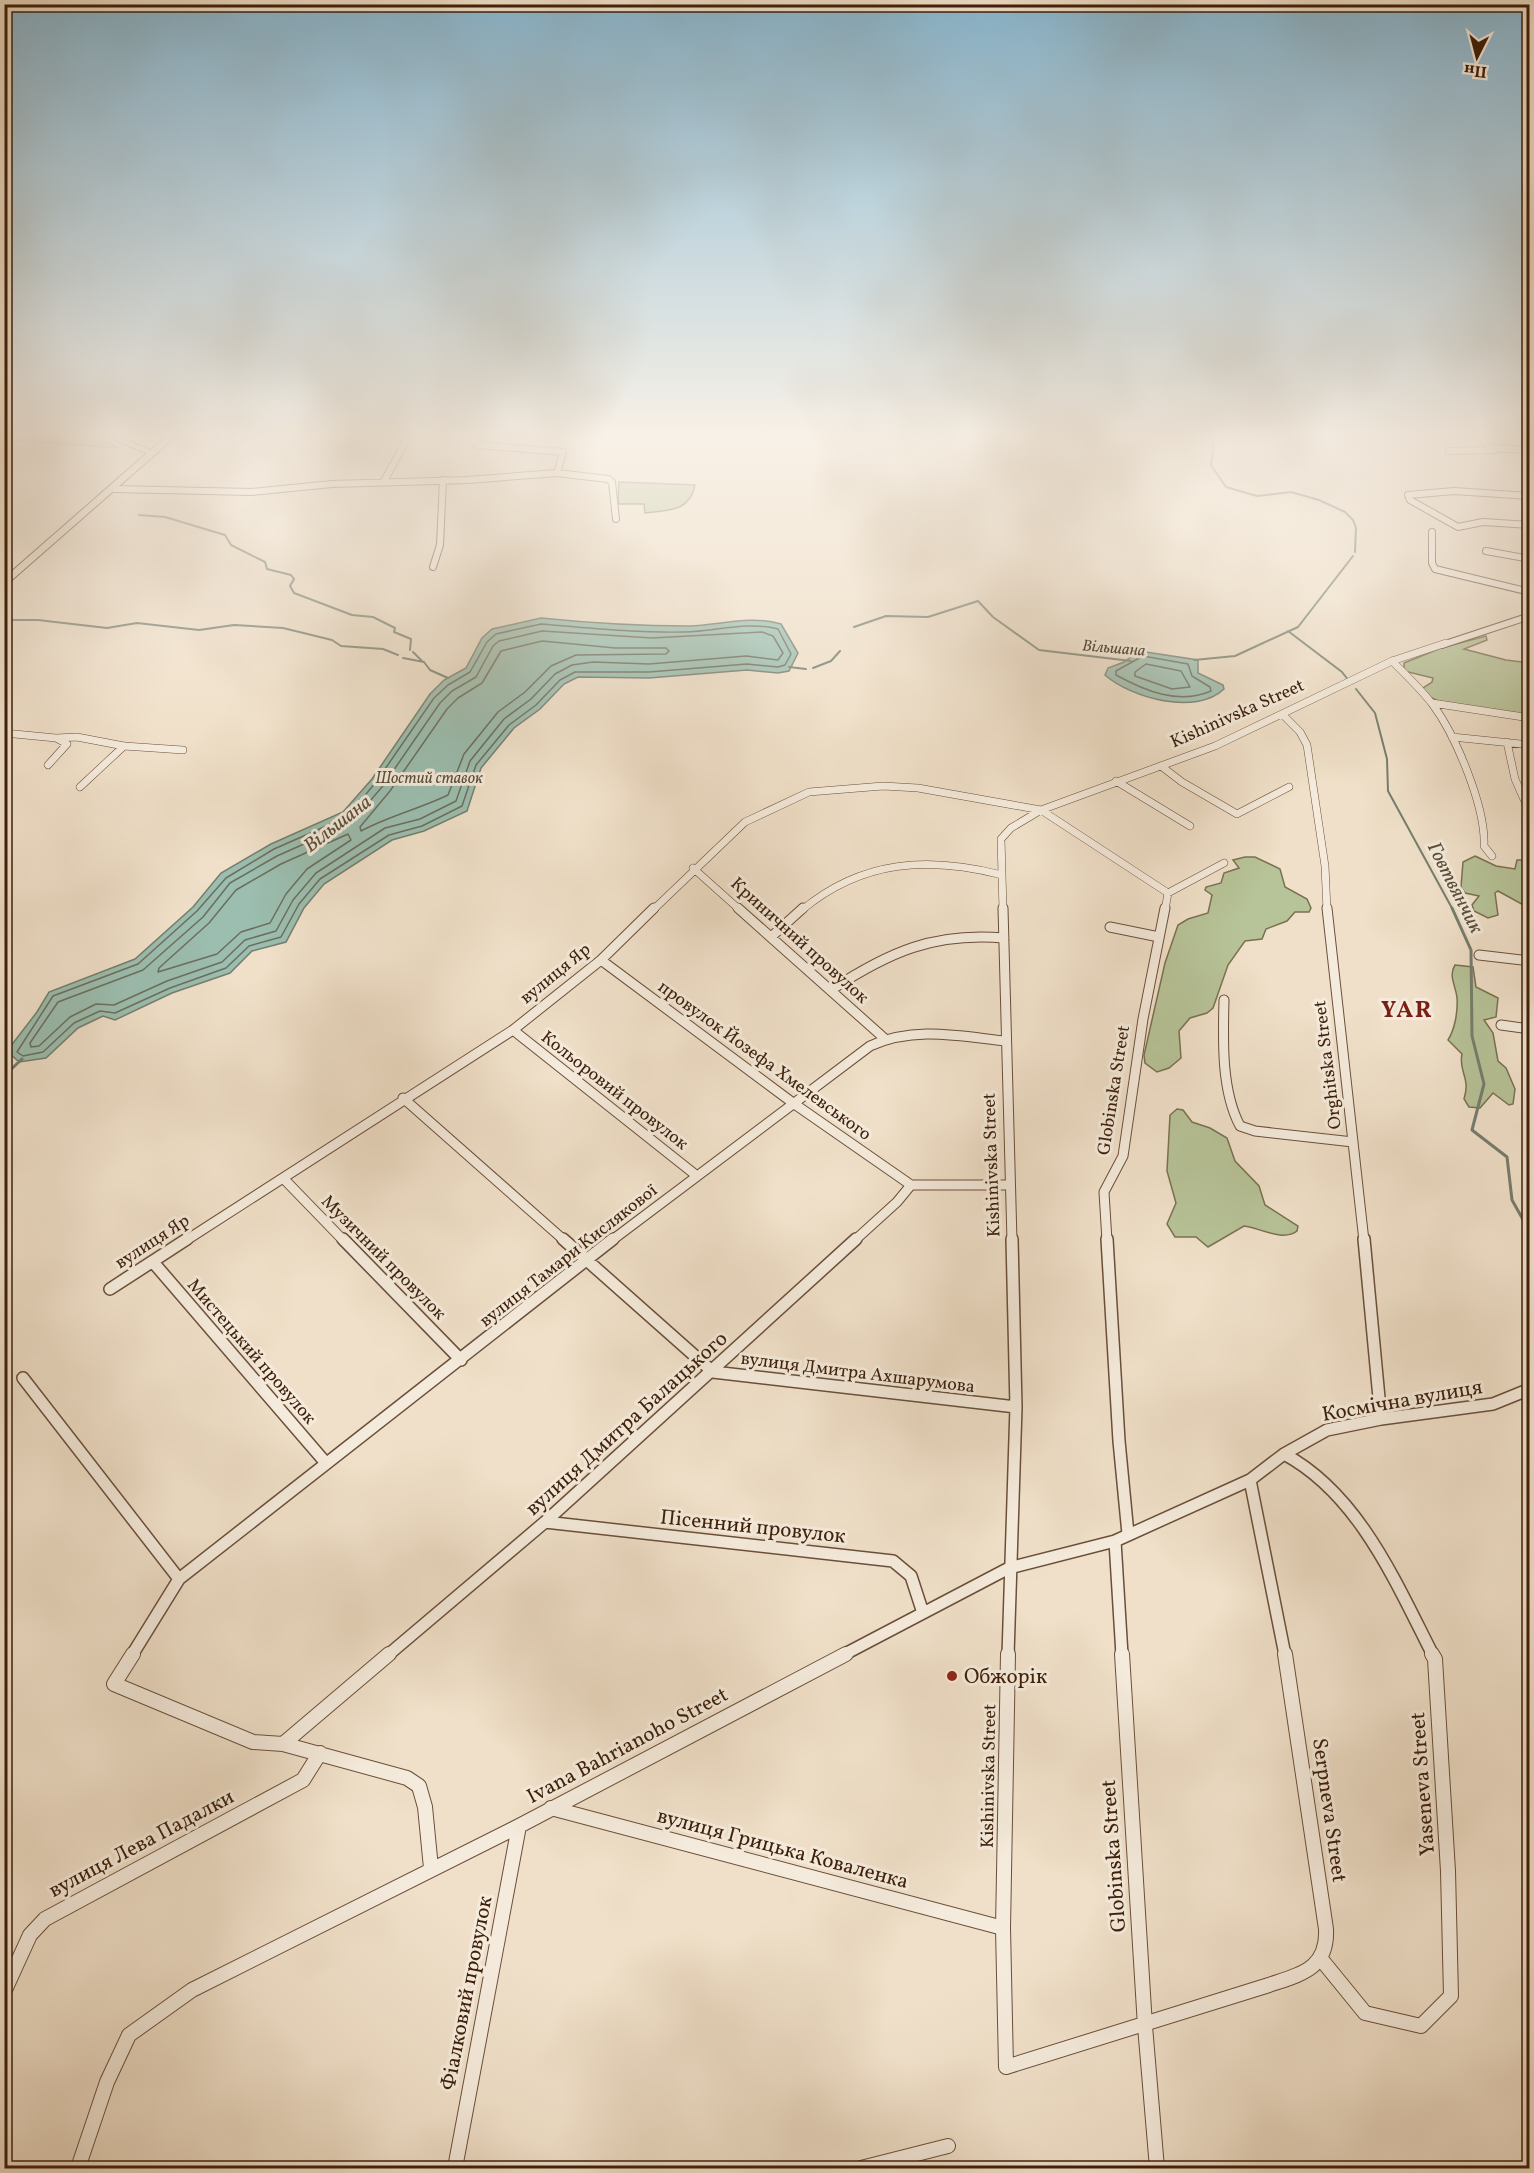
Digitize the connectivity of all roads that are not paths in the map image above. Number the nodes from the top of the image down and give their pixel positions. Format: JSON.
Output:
{"nodes":[{"id":1,"x":63,"y":533,"type":"edge"},
{"id":2,"x":441,"y":533,"type":"edge"},
{"id":3,"x":1432,"y":533,"type":"edge"},
{"id":4,"x":1486,"y":551,"type":"dead end"},
{"id":5,"x":1530,"y":559,"type":"edge"},
{"id":6,"x":433,"y":567,"type":"dead end"},
{"id":7,"x":4,"y":584,"type":"edge"},
{"id":8,"x":1530,"y":592,"type":"edge"},
{"id":9,"x":1530,"y":616,"type":"edge"},
{"id":10,"x":1392,"y":661,"type":"junction"},
{"id":11,"x":1432,"y":703,"type":"junction"},
{"id":12,"x":1283,"y":715,"type":"junction"},
{"id":13,"x":1530,"y":718,"type":"edge"},
{"id":14,"x":4,"y":733,"type":"edge"},
{"id":15,"x":1452,"y":737,"type":"junction"},
{"id":16,"x":56,"y":738,"type":"junction"},
{"id":17,"x":1507,"y":742,"type":"junction"},
{"id":18,"x":1530,"y":745,"type":"edge"},
{"id":19,"x":124,"y":746,"type":"junction"},
{"id":20,"x":183,"y":750,"type":"dead end"},
{"id":21,"x":48,"y":765,"type":"dead end"},
{"id":22,"x":1161,"y":766,"type":"junction"},
{"id":23,"x":1116,"y":781,"type":"junction"},
{"id":24,"x":80,"y":787,"type":"dead end"},
{"id":25,"x":1288,"y":787,"type":"dead end"},
{"id":26,"x":1041,"y":810,"type":"junction"},
{"id":27,"x":1530,"y":813,"type":"edge"},
{"id":28,"x":1190,"y":826,"type":"dead end"},
{"id":29,"x":1492,"y":856,"type":"dead end"},
{"id":30,"x":1224,"y":863,"type":"dead end"},
{"id":31,"x":693,"y":868,"type":"junction"},
{"id":32,"x":1002,"y":875,"type":"junction"},
{"id":33,"x":1168,"y":893,"type":"junction"},
{"id":34,"x":1110,"y":927,"type":"dead end"},
{"id":35,"x":771,"y":937,"type":"junction"},
{"id":36,"x":1159,"y":937,"type":"junction"},
{"id":37,"x":1004,"y":938,"type":"junction"},
{"id":38,"x":1479,"y":955,"type":"dead end"},
{"id":39,"x":601,"y":960,"type":"junction"},
{"id":40,"x":1530,"y":961,"type":"edge"},
{"id":41,"x":831,"y":990,"type":"junction"},
{"id":42,"x":1224,"y":1000,"type":"dead end"},
{"id":43,"x":1501,"y":1025,"type":"dead end"},
{"id":44,"x":1530,"y":1029,"type":"edge"},
{"id":45,"x":513,"y":1030,"type":"junction"},
{"id":46,"x":885,"y":1038,"type":"junction"},
{"id":47,"x":1005,"y":1041,"type":"junction"},
{"id":48,"x":403,"y":1098,"type":"junction"},
{"id":49,"x":793,"y":1103,"type":"junction"},
{"id":50,"x":1353,"y":1142,"type":"junction"},
{"id":51,"x":697,"y":1176,"type":"junction"},
{"id":52,"x":283,"y":1178,"type":"junction"},
{"id":53,"x":911,"y":1185,"type":"junction"},
{"id":54,"x":1009,"y":1185,"type":"junction"},
{"id":55,"x":586,"y":1260,"type":"junction"},
{"id":56,"x":153,"y":1262,"type":"junction"},
{"id":57,"x":110,"y":1289,"type":"dead end"},
{"id":58,"x":461,"y":1360,"type":"junction"},
{"id":59,"x":713,"y":1372,"type":"junction"},
{"id":60,"x":23,"y":1378,"type":"dead end"},
{"id":61,"x":1530,"y":1389,"type":"edge"},
{"id":62,"x":1016,"y":1407,"type":"junction"},
{"id":63,"x":1381,"y":1419,"type":"junction"},
{"id":64,"x":1284,"y":1454,"type":"junction"},
{"id":65,"x":325,"y":1462,"type":"junction"},
{"id":66,"x":1250,"y":1480,"type":"junction"},
{"id":67,"x":545,"y":1522,"type":"junction"},
{"id":68,"x":1128,"y":1534,"type":"junction"},
{"id":69,"x":1115,"y":1541,"type":"junction"},
{"id":70,"x":1010,"y":1568,"type":"junction"},
{"id":71,"x":179,"y":1579,"type":"junction"},
{"id":72,"x":923,"y":1613,"type":"junction"},
{"id":73,"x":283,"y":1744,"type":"junction"},
{"id":74,"x":320,"y":1753,"type":"junction"},
{"id":75,"x":552,"y":1808,"type":"junction"},
{"id":76,"x":519,"y":1826,"type":"junction"},
{"id":77,"x":431,"y":1868,"type":"junction"},
{"id":78,"x":1003,"y":1928,"type":"junction"},
{"id":79,"x":1321,"y":1959,"type":"junction"},
{"id":80,"x":4,"y":1992,"type":"edge"},
{"id":81,"x":1145,"y":2026,"type":"junction"},
{"id":82,"x":948,"y":2146,"type":"dead end"},
{"id":83,"x":78,"y":2169,"type":"edge"},
{"id":84,"x":455,"y":2169,"type":"edge"},
{"id":85,"x":861,"y":2169,"type":"edge"},
{"id":86,"x":1157,"y":2169,"type":"edge"}],
"edges":[{"from":1,"to":7,"type":"main road"},
{"from":2,"to":6,"type":"street"},
{"from":3,"to":8,"type":"street"},
{"from":4,"to":5,"type":"street"},
{"from":9,"to":10,"type":"street","name":"Kishinivska Street"},
{"from":10,"to":11,"type":"street"},
{"from":10,"to":12,"type":"street","name":"Kishinivska Street"},
{"from":11,"to":13,"type":"street"},
{"from":11,"to":15,"type":"street"},
{"from":12,"to":22,"type":"street","name":"Kishinivska Street"},
{"from":12,"to":50,"type":"street","name":"Orghitska Street"},
{"from":14,"to":16,"type":"street"},
{"from":15,"to":17,"type":"street"},
{"from":15,"to":29,"type":"street"},
{"from":16,"to":19,"type":"street"},
{"from":16,"to":21,"type":"street"},
{"from":17,"to":18,"type":"street"},
{"from":17,"to":27,"type":"street"},
{"from":19,"to":20,"type":"street"},
{"from":19,"to":24,"type":"street"},
{"from":22,"to":23,"type":"street","name":"Kishinivska Street"},
{"from":22,"to":25,"type":"street"},
{"from":23,"to":26,"type":"street","name":"Kishinivska Street"},
{"from":23,"to":28,"type":"street"},
{"from":26,"to":31,"type":"street","name":"вулиця Яр"},
{"from":26,"to":32,"type":"street","name":"Kishinivska Street"},
{"from":26,"to":33,"type":"street"},
{"from":30,"to":33,"type":"street"},
{"from":31,"to":35,"type":"street","name":"Криничний провулок"},
{"from":31,"to":39,"type":"street","name":"вулиця Яр"},
{"from":32,"to":35,"type":"street"},
{"from":32,"to":37,"type":"street","name":"Kishinivska Street"},
{"from":33,"to":36,"type":"street","name":"Globinska Street"},
{"from":34,"to":36,"type":"street"},
{"from":35,"to":41,"type":"street","name":"Криничний провулок"},
{"from":36,"to":68,"type":"street","name":"Globinska Street"},
{"from":37,"to":41,"type":"street"},
{"from":37,"to":47,"type":"street","name":"Kishinivska Street"},
{"from":38,"to":40,"type":"street"},
{"from":39,"to":45,"type":"street","name":"вулиця Яр"},
{"from":39,"to":49,"type":"street","name":"провулок Йозефа Хмелевського"},
{"from":41,"to":46,"type":"street","name":"Криничний провулок"},
{"from":42,"to":50,"type":"street"},
{"from":43,"to":44,"type":"street"},
{"from":45,"to":48,"type":"street","name":"вулиця Яр"},
{"from":45,"to":51,"type":"street","name":"Кольоровий провулок"},
{"from":46,"to":47,"type":"street","name":"вулиця Тамари Кислякової"},
{"from":46,"to":49,"type":"street","name":"вулиця Тамари Кислякової"},
{"from":47,"to":54,"type":"street","name":"Kishinivska Street"},
{"from":48,"to":52,"type":"street","name":"вулиця Яр"},
{"from":48,"to":55,"type":"street"},
{"from":49,"to":51,"type":"street","name":"вулиця Тамари Кислякової"},
{"from":49,"to":53,"type":"street","name":"провулок Йозефа Хмелевського"},
{"from":50,"to":63,"type":"street","name":"Orghitska Street"},
{"from":51,"to":55,"type":"street","name":"вулиця Тамари Кислякової"},
{"from":52,"to":56,"type":"street","name":"вулиця Яр"},
{"from":52,"to":58,"type":"street","name":"Музичний провулок"},
{"from":53,"to":54,"type":"street"},
{"from":53,"to":59,"type":"street","name":"вулиця Дмитра Балацького"},
{"from":54,"to":62,"type":"street","name":"Kishinivska Street"},
{"from":55,"to":58,"type":"street","name":"вулиця Тамари Кислякової"},
{"from":55,"to":59,"type":"street"},
{"from":56,"to":57,"type":"street","name":"вулиця Яр"},
{"from":56,"to":65,"type":"street","name":"Мистецький провулок"},
{"from":58,"to":65,"type":"street","name":"вулиця Тамари Кислякової"},
{"from":59,"to":62,"type":"street","name":"вулиця Дмитра Ахшарумова"},
{"from":59,"to":67,"type":"street","name":"вулиця Дмитра Балацького"},
{"from":60,"to":71,"type":"street"},
{"from":61,"to":63,"type":"street","name":"Космічна вулиця"},
{"from":62,"to":70,"type":"street","name":"Kishinivska Street"},
{"from":63,"to":64,"type":"street","name":"Космічна вулиця"},
{"from":64,"to":66,"type":"street","name":"Ivana Bahrianoho Street"},
{"from":64,"to":79,"type":"street","name":"Yaseneva Street"},
{"from":65,"to":71,"type":"street","name":"вулиця Тамари Кислякової"},
{"from":66,"to":68,"type":"street","name":"Ivana Bahrianoho Street"},
{"from":66,"to":79,"type":"street","name":"Serpneva Street"},
{"from":67,"to":72,"type":"street","name":"Пісенний провулок"},
{"from":67,"to":73,"type":"street","name":"вулиця Дмитра Балацького"},
{"from":68,"to":69,"type":"street","name":"Ivana Bahrianoho Street"},
{"from":69,"to":70,"type":"street","name":"Ivana Bahrianoho Street"},
{"from":69,"to":81,"type":"street","name":"Globinska Street"},
{"from":70,"to":72,"type":"street","name":"Ivana Bahrianoho Street"},
{"from":70,"to":78,"type":"street","name":"Kishinivska Street"},
{"from":71,"to":73,"type":"street"},
{"from":72,"to":75,"type":"street","name":"Ivana Bahrianoho Street"},
{"from":73,"to":74,"type":"street"},
{"from":74,"to":77,"type":"street"},
{"from":74,"to":80,"type":"street","name":"вулиця Лева Падалки"},
{"from":75,"to":76,"type":"street","name":"Ivana Bahrianoho Street"},
{"from":75,"to":78,"type":"street","name":"вулиця Грицька Коваленка"},
{"from":76,"to":77,"type":"street","name":"Ivana Bahrianoho Street"},
{"from":76,"to":84,"type":"street","name":"Фіалковий провулок"},
{"from":77,"to":83,"type":"street","name":"Ivana Bahrianoho Street"},
{"from":78,"to":81,"type":"street","name":"Kishinivska Street"},
{"from":79,"to":81,"type":"street"},
{"from":81,"to":86,"type":"street","name":"Globinska Street"},
{"from":82,"to":85,"type":"street"}]}
